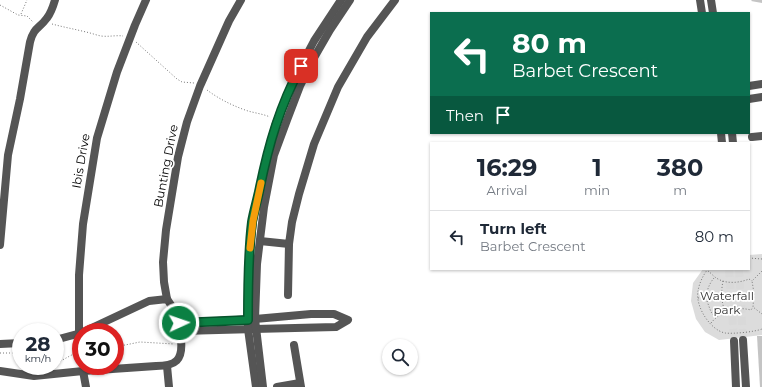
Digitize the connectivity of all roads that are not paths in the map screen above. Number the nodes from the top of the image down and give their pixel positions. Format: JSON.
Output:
{"nodes":[{"id":1,"x":55,"y":0,"type":"edge"},
{"id":2,"x":146,"y":0,"type":"edge"},
{"id":3,"x":241,"y":0,"type":"edge"},
{"id":4,"x":341,"y":0,"type":"edge"},
{"id":5,"x":350,"y":0,"type":"edge"},
{"id":6,"x":395,"y":0,"type":"edge"},
{"id":7,"x":700,"y":0,"type":"edge"},
{"id":8,"x":711,"y":0,"type":"edge"},
{"id":9,"x":702,"y":12,"type":"edge"},
{"id":10,"x":714,"y":12,"type":"edge"},
{"id":11,"x":312,"y":54,"type":"junction"},
{"id":12,"x":762,"y":84,"type":"edge"},
{"id":13,"x":750,"y":86,"type":"edge"},
{"id":14,"x":762,"y":97,"type":"edge"},
{"id":15,"x":750,"y":99,"type":"edge"},
{"id":16,"x":762,"y":136,"type":"edge"},
{"id":17,"x":752,"y":137,"type":"dead end"},
{"id":18,"x":260,"y":206,"type":"junction"},
{"id":19,"x":260,"y":241,"type":"junction"},
{"id":20,"x":289,"y":244,"type":"junction"},
{"id":21,"x":0,"y":245,"type":"edge"},
{"id":22,"x":288,"y":295,"type":"dead end"},
{"id":23,"x":167,"y":299,"type":"junction"},
{"id":24,"x":252,"y":320,"type":"junction"},
{"id":25,"x":81,"y":323,"type":"edge"},
{"id":26,"x":102,"y":323,"type":"edge"},
{"id":27,"x":180,"y":327,"type":"junction"},
{"id":28,"x":248,"y":329,"type":"junction"},
{"id":29,"x":256,"y":329,"type":"junction"},
{"id":30,"x":743,"y":340,"type":"tunnel mouth"},
{"id":31,"x":734,"y":341,"type":"tunnel mouth"},
{"id":32,"x":12,"y":343,"type":"edge"},
{"id":33,"x":0,"y":344,"type":"edge"},
{"id":34,"x":294,"y":345,"type":"dead end"},
{"id":35,"x":166,"y":366,"type":"junction"},
{"id":36,"x":124,"y":368,"type":"edge"},
{"id":37,"x":0,"y":371,"type":"edge"},
{"id":38,"x":72,"y":372,"type":"edge"},
{"id":39,"x":84,"y":375,"type":"edge"},
{"id":40,"x":301,"y":385,"type":"edge"},
{"id":41,"x":86,"y":387,"type":"edge"},
{"id":42,"x":169,"y":387,"type":"edge"},
{"id":43,"x":256,"y":387,"type":"edge"},
{"id":44,"x":263,"y":387,"type":"edge"},
{"id":45,"x":277,"y":387,"type":"edge"},
{"id":46,"x":736,"y":387,"type":"edge"},
{"id":47,"x":746,"y":387,"type":"edge"}],
"edges":[{"from":1,"to":21,"type":"street"},
{"from":2,"to":25,"type":"street","name":"Ibis Drive"},
{"from":3,"to":23,"type":"street","name":"Bunting Drive"},
{"from":4,"to":11,"type":"street"},
{"from":5,"to":11,"type":"street"},
{"from":6,"to":20,"type":"street"},
{"from":7,"to":9,"type":"street"},
{"from":8,"to":10,"type":"street"},
{"from":11,"to":18,"type":"street"},
{"from":12,"to":13,"type":"street"},
{"from":14,"to":15,"type":"street"},
{"from":16,"to":17,"type":"street"},
{"from":18,"to":19,"type":"street"},
{"from":18,"to":24,"type":"street"},
{"from":19,"to":20,"type":"street"},
{"from":19,"to":24,"type":"street"},
{"from":20,"to":22,"type":"street"},
{"from":23,"to":26,"type":"street"},
{"from":23,"to":27,"type":"street"},
{"from":24,"to":27,"type":"street"},
{"from":24,"to":28,"type":"street"},
{"from":24,"to":29,"type":"street"},
{"from":24,"to":29,"type":"street"},
{"from":27,"to":28,"type":"street"},
{"from":27,"to":35,"type":"street"},
{"from":28,"to":29,"type":"street"},
{"from":28,"to":43,"type":"street"},
{"from":29,"to":44,"type":"street"},
{"from":30,"to":47,"type":"street"},
{"from":31,"to":46,"type":"street"},
{"from":32,"to":33,"type":"street"},
{"from":34,"to":40,"type":"street"},
{"from":35,"to":36,"type":"street"},
{"from":35,"to":42,"type":"street"},
{"from":37,"to":38,"type":"street"},
{"from":39,"to":41,"type":"street"},
{"from":40,"to":45,"type":"street"}]}
